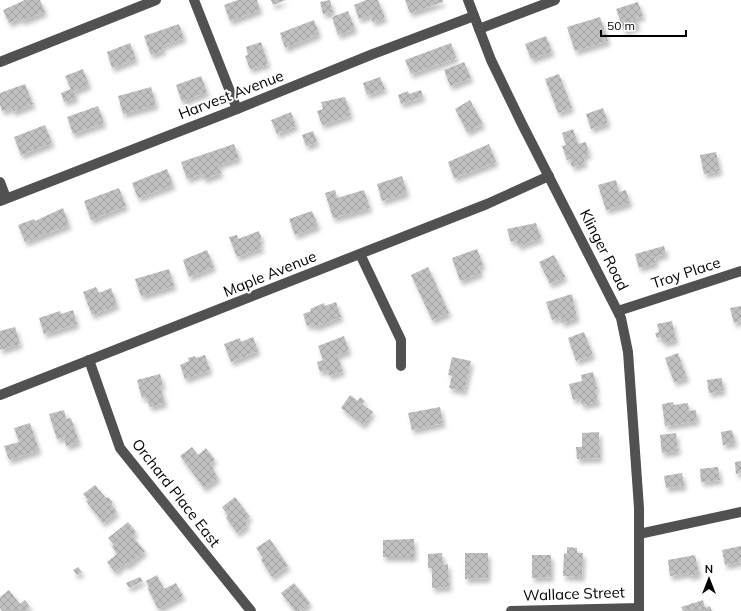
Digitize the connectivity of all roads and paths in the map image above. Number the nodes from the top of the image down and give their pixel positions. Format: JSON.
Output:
{"nodes":[{"id":1,"x":156,"y":0,"type":"edge"},
{"id":2,"x":194,"y":0,"type":"edge"},
{"id":3,"x":468,"y":0,"type":"edge"},
{"id":4,"x":555,"y":0,"type":"edge"},
{"id":5,"x":474,"y":16,"type":"junction"},
{"id":6,"x":479,"y":29,"type":"junction"},
{"id":7,"x":0,"y":62,"type":"edge"},
{"id":8,"x":237,"y":110,"type":"junction"},
{"id":9,"x":549,"y":176,"type":"junction"},
{"id":10,"x":0,"y":182,"type":"edge"},
{"id":11,"x":3,"y":200,"type":"edge"},
{"id":12,"x":360,"y":254,"type":"junction"},
{"id":13,"x":741,"y":271,"type":"edge"},
{"id":14,"x":618,"y":311,"type":"junction"},
{"id":15,"x":89,"y":360,"type":"junction"},
{"id":16,"x":400,"y":366,"type":"dead end"},
{"id":17,"x":0,"y":395,"type":"edge"},
{"id":18,"x":741,"y":512,"type":"edge"},
{"id":19,"x":638,"y":534,"type":"junction"},
{"id":20,"x":639,"y":609,"type":"edge"},
{"id":21,"x":251,"y":611,"type":"edge"},
{"id":22,"x":511,"y":611,"type":"edge"}],
"edges":[{"from":1,"to":7,"type":"street"},
{"from":2,"to":8,"type":"street"},
{"from":3,"to":5,"type":"street","name":"Klinger Road"},
{"from":4,"to":6,"type":"street"},
{"from":5,"to":6,"type":"street","name":"Klinger Road"},
{"from":5,"to":8,"type":"street","name":"Harvest Avenue"},
{"from":6,"to":9,"type":"street","name":"Klinger Road"},
{"from":8,"to":11,"type":"street","name":"Harvest Avenue"},
{"from":9,"to":12,"type":"street","name":"Maple Avenue"},
{"from":9,"to":14,"type":"street","name":"Klinger Road"},
{"from":10,"to":11,"type":"street"},
{"from":12,"to":15,"type":"street","name":"Maple Avenue"},
{"from":12,"to":16,"type":"street"},
{"from":13,"to":14,"type":"street","name":"Troy Place"},
{"from":14,"to":19,"type":"street","name":"Klinger Road"},
{"from":15,"to":17,"type":"street","name":"Maple Avenue"},
{"from":15,"to":21,"type":"street","name":"Orchard Place East"},
{"from":18,"to":19,"type":"street"},
{"from":19,"to":20,"type":"street","name":"Klinger Road"},
{"from":20,"to":22,"type":"street","name":"Wallace Street"}]}
